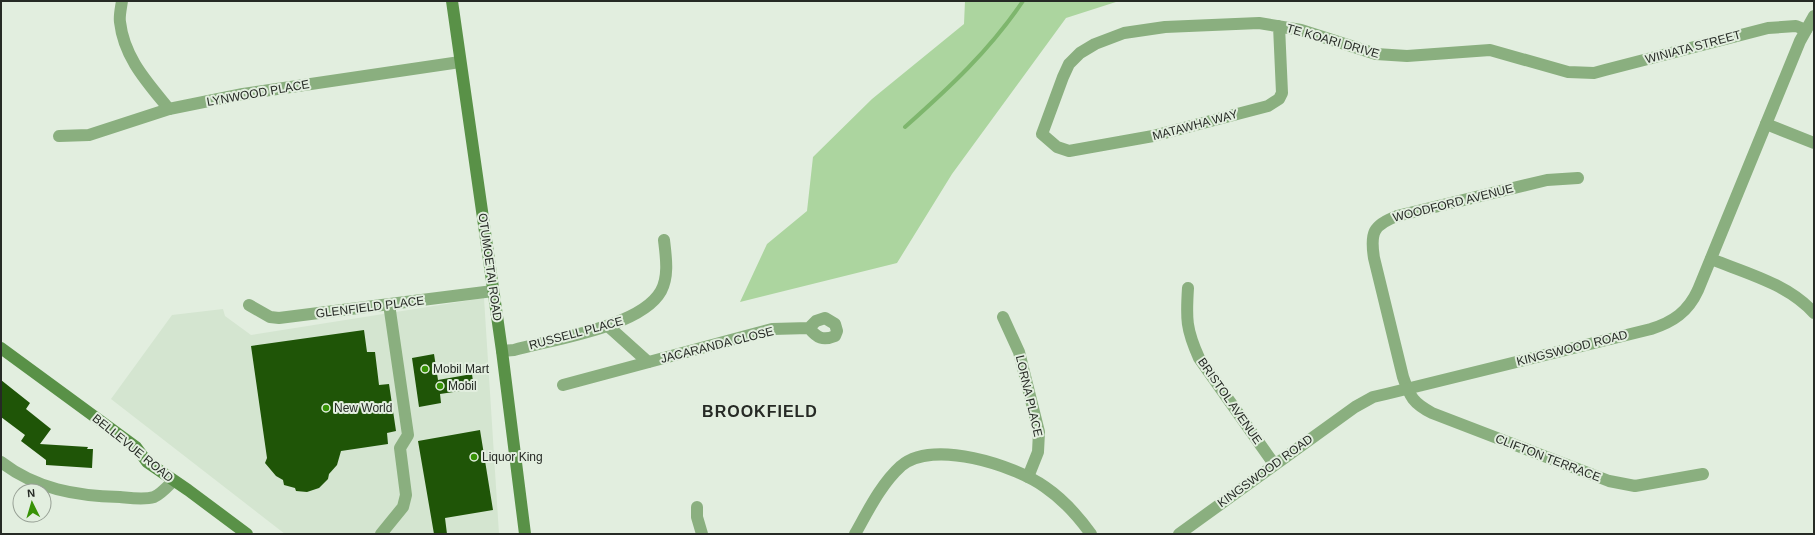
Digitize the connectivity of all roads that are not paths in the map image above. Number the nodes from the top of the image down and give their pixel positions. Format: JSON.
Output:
{"nodes":[{"id":1,"x":122,"y":1,"type":"edge"},
{"id":2,"x":452,"y":1,"type":"edge"},
{"id":3,"x":1814,"y":16,"type":"edge"},
{"id":4,"x":1279,"y":26,"type":"junction"},
{"id":5,"x":1806,"y":30,"type":"junction"},
{"id":6,"x":460,"y":62,"type":"junction"},
{"id":7,"x":1581,"y":73,"type":"joint"},
{"id":8,"x":169,"y":109,"type":"junction"},
{"id":9,"x":1766,"y":124,"type":"junction"},
{"id":10,"x":1042,"y":134,"type":"joint"},
{"id":11,"x":59,"y":136,"type":"dead end"},
{"id":12,"x":1814,"y":143,"type":"edge"},
{"id":13,"x":1578,"y":178,"type":"dead end"},
{"id":14,"x":664,"y":240,"type":"dead end"},
{"id":15,"x":1711,"y":259,"type":"junction"},
{"id":16,"x":1188,"y":288,"type":"dead end"},
{"id":17,"x":493,"y":291,"type":"junction"},
{"id":18,"x":389,"y":304,"type":"junction"},
{"id":19,"x":249,"y":305,"type":"dead end"},
{"id":20,"x":1814,"y":312,"type":"edge"},
{"id":21,"x":1003,"y":317,"type":"dead end"},
{"id":22,"x":608,"y":326,"type":"junction"},
{"id":23,"x":809,"y":328,"type":"dead end"},
{"id":24,"x":1,"y":348,"type":"edge"},
{"id":25,"x":502,"y":351,"type":"junction"},
{"id":26,"x":648,"y":362,"type":"junction"},
{"id":27,"x":563,"y":385,"type":"dead end"},
{"id":28,"x":1407,"y":389,"type":"junction"},
{"id":29,"x":1,"y":462,"type":"edge"},
{"id":30,"x":1274,"y":464,"type":"junction"},
{"id":31,"x":1703,"y":474,"type":"dead end"},
{"id":32,"x":1028,"y":477,"type":"junction"},
{"id":33,"x":173,"y":481,"type":"junction"},
{"id":34,"x":697,"y":506,"type":"dead end"},
{"id":35,"x":247,"y":534,"type":"edge"},
{"id":36,"x":381,"y":534,"type":"edge"},
{"id":37,"x":525,"y":534,"type":"edge"},
{"id":38,"x":702,"y":534,"type":"edge"},
{"id":39,"x":855,"y":534,"type":"edge"},
{"id":40,"x":1092,"y":534,"type":"edge"},
{"id":41,"x":1179,"y":534,"type":"edge"}],
"edges":[{"from":1,"to":8,"type":"street"},
{"from":2,"to":6,"type":"main road","name":"OTUMOETAI ROAD"},
{"from":3,"to":5,"type":"street","name":"KINGSWOOD ROAD"},
{"from":4,"to":7,"type":"street","name":"TE KOARI DRIVE"},
{"from":4,"to":10,"type":"street","name":"TE KOARI DRIVE"},
{"from":4,"to":10,"type":"street","name":"MATAWHA WAY"},
{"from":5,"to":7,"type":"street","name":"WINIATA STREET"},
{"from":5,"to":9,"type":"street","name":"KINGSWOOD ROAD"},
{"from":6,"to":8,"type":"street","name":"LYNWOOD PLACE"},
{"from":6,"to":17,"type":"main road","name":"OTUMOETAI ROAD"},
{"from":8,"to":11,"type":"street","name":"LYNWOOD PLACE"},
{"from":9,"to":12,"type":"street"},
{"from":9,"to":15,"type":"street","name":"KINGSWOOD ROAD"},
{"from":13,"to":28,"type":"street","name":"WOODFORD AVENUE"},
{"from":14,"to":22,"type":"street","name":"RUSSELL PLACE"},
{"from":15,"to":20,"type":"street"},
{"from":15,"to":28,"type":"street","name":"KINGSWOOD ROAD"},
{"from":16,"to":30,"type":"street","name":"BRISTOL AVENUE"},
{"from":17,"to":18,"type":"street","name":"GLENFIELD PLACE"},
{"from":17,"to":25,"type":"main road","name":"OTUMOETAI ROAD"},
{"from":18,"to":19,"type":"street","name":"GLENFIELD PLACE"},
{"from":18,"to":36,"type":"street"},
{"from":21,"to":32,"type":"street","name":"LORNA PLACE"},
{"from":22,"to":25,"type":"street","name":"RUSSELL PLACE"},
{"from":22,"to":26,"type":"street","name":"JACARANDA CLOSE"},
{"from":23,"to":26,"type":"street","name":"JACARANDA CLOSE"},
{"from":24,"to":33,"type":"main road","name":"BELLEVUE ROAD"},
{"from":25,"to":37,"type":"main road","name":"OTUMOETAI ROAD"},
{"from":26,"to":27,"type":"street","name":"JACARANDA CLOSE"},
{"from":28,"to":30,"type":"street","name":"KINGSWOOD ROAD"},
{"from":28,"to":31,"type":"street","name":"CLIFTON TERRACE"},
{"from":29,"to":33,"type":"street"},
{"from":30,"to":41,"type":"street","name":"KINGSWOOD ROAD"},
{"from":32,"to":39,"type":"street"},
{"from":32,"to":40,"type":"street"},
{"from":33,"to":35,"type":"main road","name":"BELLEVUE ROAD"},
{"from":34,"to":38,"type":"street"}]}
